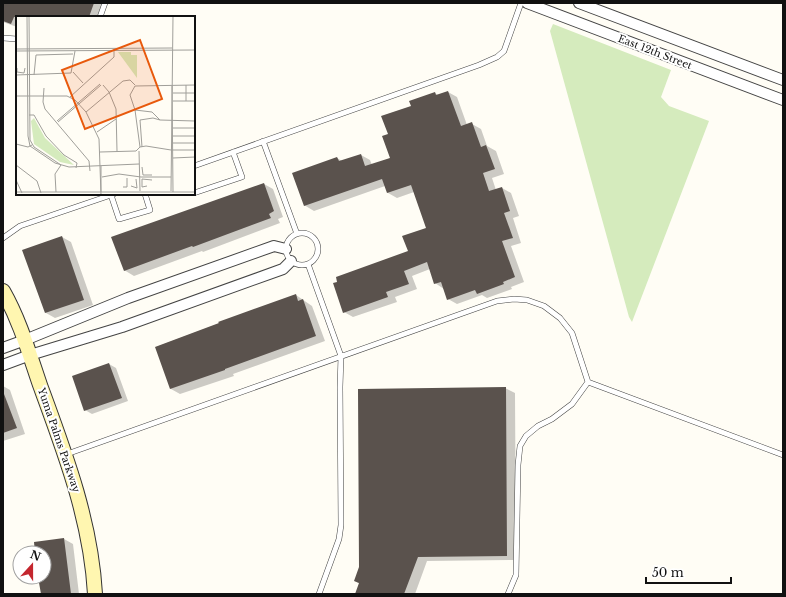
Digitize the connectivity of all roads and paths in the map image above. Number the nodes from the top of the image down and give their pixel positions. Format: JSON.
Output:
{"nodes":[{"id":1,"x":105,"y":3,"type":"edge"},
{"id":2,"x":521,"y":3,"type":"edge"},
{"id":3,"x":527,"y":3,"type":"edge"},
{"id":4,"x":579,"y":3,"type":"edge"},
{"id":5,"x":100,"y":16,"type":"edge"},
{"id":6,"x":3,"y":38,"type":"edge"},
{"id":7,"x":16,"y":39,"type":"edge"},
{"id":8,"x":780,"y":79,"type":"edge"},
{"id":9,"x":769,"y":95,"type":"junction"},
{"id":10,"x":783,"y":100,"type":"edge"},
{"id":11,"x":263,"y":141,"type":"junction"},
{"id":12,"x":233,"y":152,"type":"junction"},
{"id":13,"x":195,"y":166,"type":"edge"},
{"id":14,"x":195,"y":193,"type":"edge"},
{"id":15,"x":110,"y":195,"type":"edge"},
{"id":16,"x":113,"y":195,"type":"edge"},
{"id":17,"x":145,"y":195,"type":"edge"},
{"id":18,"x":297,"y":234,"type":"junction"},
{"id":19,"x":3,"y":238,"type":"edge"},
{"id":20,"x":286,"y":249,"type":"junction"},
{"id":21,"x":291,"y":261,"type":"junction"},
{"id":22,"x":308,"y":264,"type":"junction"},
{"id":23,"x":3,"y":292,"type":"edge"},
{"id":24,"x":25,"y":340,"type":"junction"},
{"id":25,"x":3,"y":348,"type":"edge"},
{"id":26,"x":30,"y":355,"type":"junction"},
{"id":27,"x":341,"y":356,"type":"junction"},
{"id":28,"x":3,"y":365,"type":"edge"},
{"id":29,"x":588,"y":382,"type":"junction"},
{"id":30,"x":66,"y":454,"type":"junction"},
{"id":31,"x":783,"y":455,"type":"edge"},
{"id":32,"x":95,"y":594,"type":"edge"},
{"id":33,"x":319,"y":594,"type":"edge"},
{"id":34,"x":508,"y":594,"type":"edge"}],
"edges":[{"from":1,"to":5,"type":"lane"},
{"from":2,"to":11,"type":"lane"},
{"from":3,"to":9,"type":"street","name":"East 12th Street"},
{"from":4,"to":8,"type":"street","name":"East 12th Street"},
{"from":6,"to":7,"type":"lane"},
{"from":8,"to":9,"type":"street"},
{"from":9,"to":10,"type":"street","name":"East 12th Street"},
{"from":11,"to":12,"type":"lane"},
{"from":11,"to":18,"type":"lane"},
{"from":12,"to":13,"type":"lane"},
{"from":12,"to":14,"type":"lane"},
{"from":15,"to":19,"type":"lane"},
{"from":16,"to":17,"type":"lane"},
{"from":18,"to":20,"type":"lane"},
{"from":18,"to":22,"type":"lane"},
{"from":20,"to":21,"type":"lane"},
{"from":20,"to":24,"type":"street"},
{"from":21,"to":22,"type":"lane"},
{"from":21,"to":26,"type":"street"},
{"from":22,"to":27,"type":"lane"},
{"from":23,"to":24,"type":"street","name":"Yuma Palms Parkway"},
{"from":24,"to":25,"type":"street"},
{"from":24,"to":26,"type":"street","name":"Yuma Palms Parkway"},
{"from":26,"to":28,"type":"street"},
{"from":26,"to":30,"type":"street","name":"Yuma Palms Parkway"},
{"from":27,"to":29,"type":"lane"},
{"from":27,"to":30,"type":"lane"},
{"from":27,"to":33,"type":"lane"},
{"from":29,"to":31,"type":"lane"},
{"from":29,"to":34,"type":"lane"},
{"from":30,"to":32,"type":"street","name":"Yuma Palms Parkway"}]}
